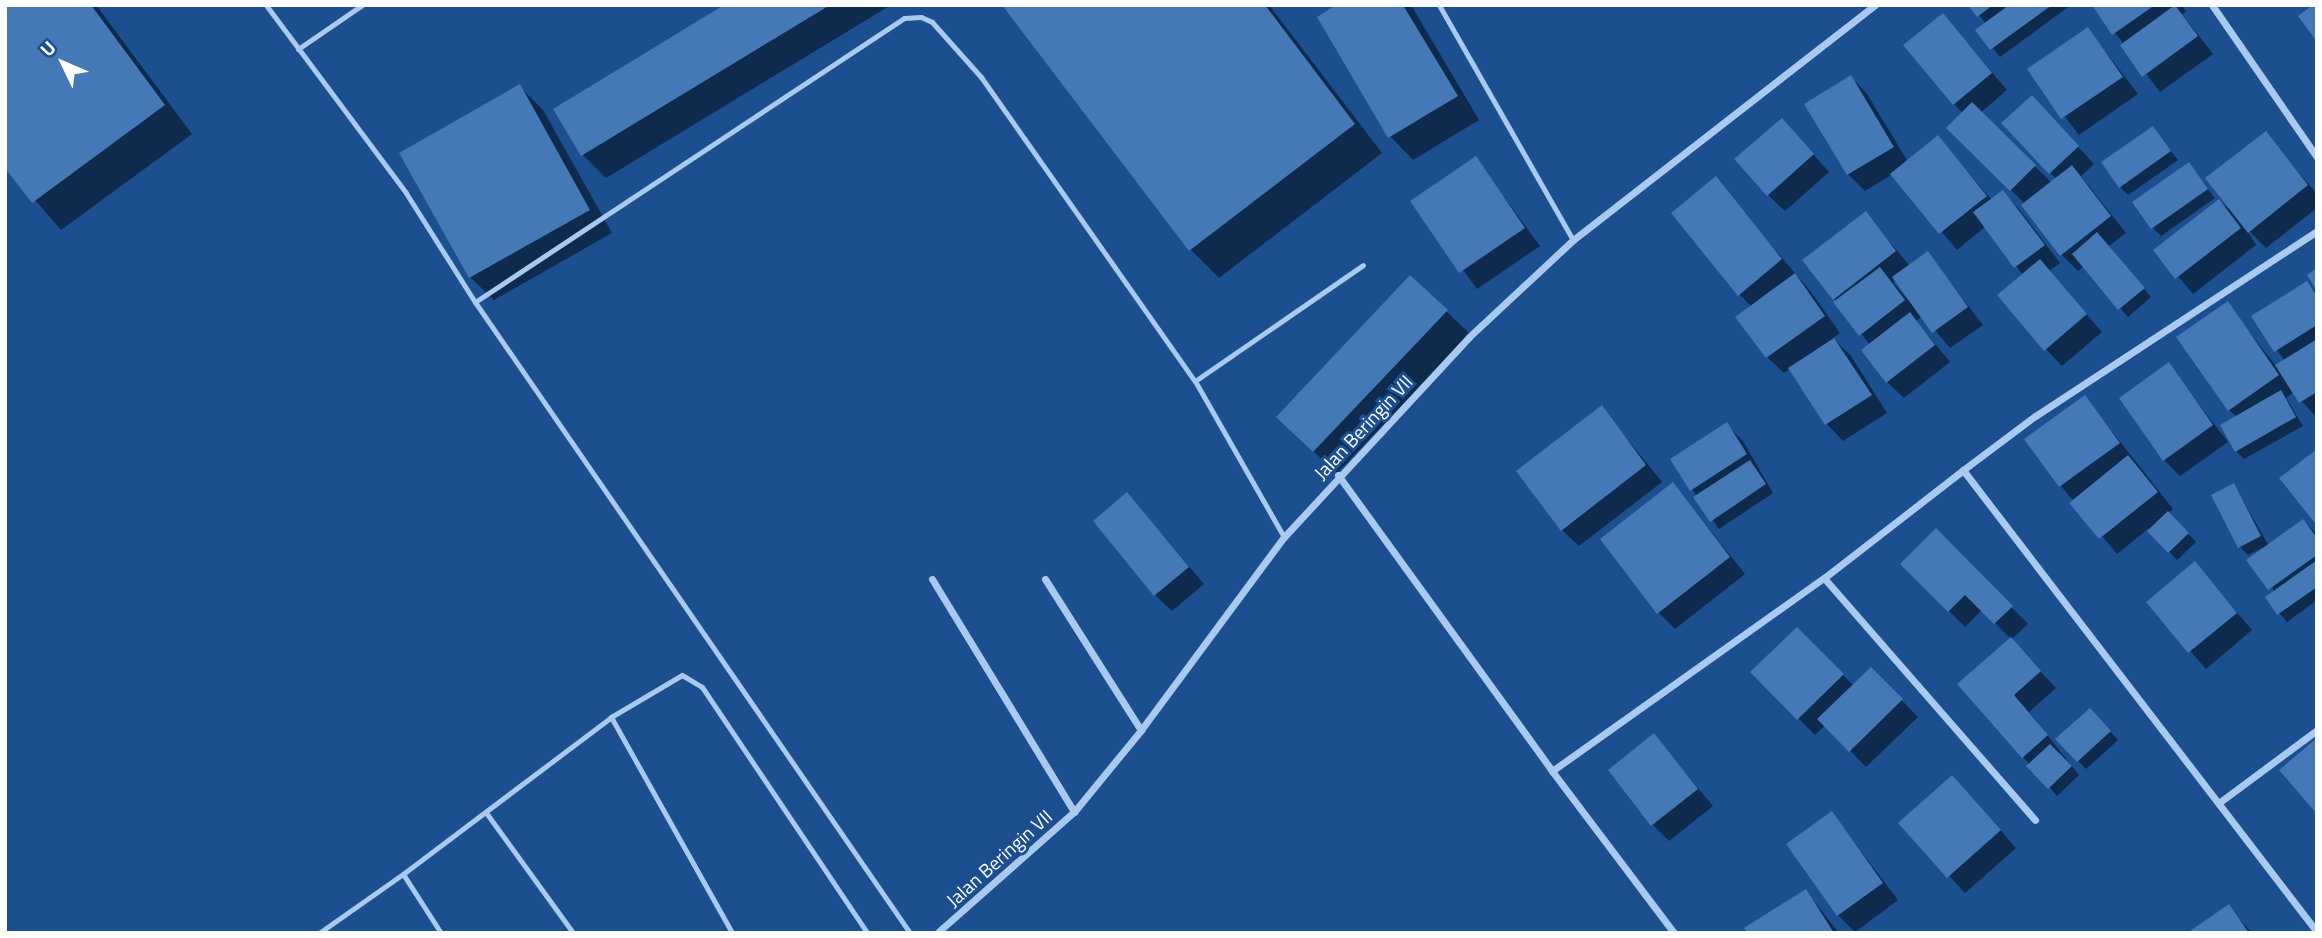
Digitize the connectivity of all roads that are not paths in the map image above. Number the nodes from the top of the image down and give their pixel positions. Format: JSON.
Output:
{"nodes":[{"id":1,"x":266,"y":5,"type":"edge"},
{"id":2,"x":362,"y":5,"type":"edge"},
{"id":3,"x":1439,"y":5,"type":"edge"},
{"id":4,"x":1875,"y":5,"type":"edge"},
{"id":5,"x":2212,"y":5,"type":"edge"},
{"id":6,"x":298,"y":49,"type":"junction"},
{"id":7,"x":2317,"y":157,"type":"edge"},
{"id":8,"x":2317,"y":231,"type":"edge"},
{"id":9,"x":1573,"y":240,"type":"junction"},
{"id":10,"x":1363,"y":265,"type":"dead end"},
{"id":11,"x":475,"y":302,"type":"junction"},
{"id":12,"x":1195,"y":381,"type":"junction"},
{"id":13,"x":1963,"y":470,"type":"junction"},
{"id":14,"x":1338,"y":475,"type":"junction"},
{"id":15,"x":1284,"y":537,"type":"junction"},
{"id":16,"x":1824,"y":578,"type":"junction"},
{"id":17,"x":932,"y":579,"type":"dead end"},
{"id":18,"x":1045,"y":579,"type":"dead end"},
{"id":19,"x":611,"y":717,"type":"junction"},
{"id":20,"x":1141,"y":730,"type":"junction"},
{"id":21,"x":2317,"y":730,"type":"edge"},
{"id":22,"x":1552,"y":771,"type":"junction"},
{"id":23,"x":2220,"y":802,"type":"junction"},
{"id":24,"x":1073,"y":812,"type":"junction"},
{"id":25,"x":486,"y":814,"type":"junction"},
{"id":26,"x":2035,"y":820,"type":"dead end"},
{"id":27,"x":403,"y":874,"type":"junction"},
{"id":28,"x":2317,"y":932,"type":"edge"},
{"id":29,"x":319,"y":933,"type":"edge"},
{"id":30,"x":442,"y":933,"type":"edge"},
{"id":31,"x":573,"y":933,"type":"edge"},
{"id":32,"x":732,"y":933,"type":"edge"},
{"id":33,"x":867,"y":933,"type":"edge"},
{"id":34,"x":910,"y":933,"type":"edge"},
{"id":35,"x":937,"y":933,"type":"edge"},
{"id":36,"x":1674,"y":933,"type":"edge"}],
"edges":[{"from":1,"to":6,"type":"lane"},
{"from":2,"to":6,"type":"lane"},
{"from":3,"to":9,"type":"lane"},
{"from":4,"to":9,"type":"street","name":"Jalan Beringin VII"},
{"from":5,"to":7,"type":"street"},
{"from":6,"to":11,"type":"lane"},
{"from":8,"to":13,"type":"street"},
{"from":9,"to":14,"type":"street","name":"Jalan Beringin VII"},
{"from":10,"to":12,"type":"lane"},
{"from":11,"to":12,"type":"lane"},
{"from":11,"to":34,"type":"lane"},
{"from":12,"to":15,"type":"lane"},
{"from":13,"to":16,"type":"street"},
{"from":13,"to":23,"type":"street"},
{"from":14,"to":15,"type":"street","name":"Jalan Beringin VII"},
{"from":14,"to":22,"type":"street"},
{"from":15,"to":20,"type":"street","name":"Jalan Beringin VII"},
{"from":16,"to":22,"type":"street"},
{"from":16,"to":26,"type":"street"},
{"from":17,"to":24,"type":"street"},
{"from":18,"to":20,"type":"street"},
{"from":19,"to":25,"type":"lane"},
{"from":19,"to":32,"type":"lane"},
{"from":19,"to":33,"type":"lane"},
{"from":20,"to":24,"type":"street","name":"Jalan Beringin VII"},
{"from":21,"to":23,"type":"street"},
{"from":22,"to":36,"type":"street"},
{"from":23,"to":28,"type":"street"},
{"from":24,"to":35,"type":"street","name":"Jalan Beringin VII"},
{"from":25,"to":27,"type":"lane"},
{"from":25,"to":31,"type":"lane"},
{"from":27,"to":29,"type":"lane"},
{"from":27,"to":30,"type":"lane"}]}
